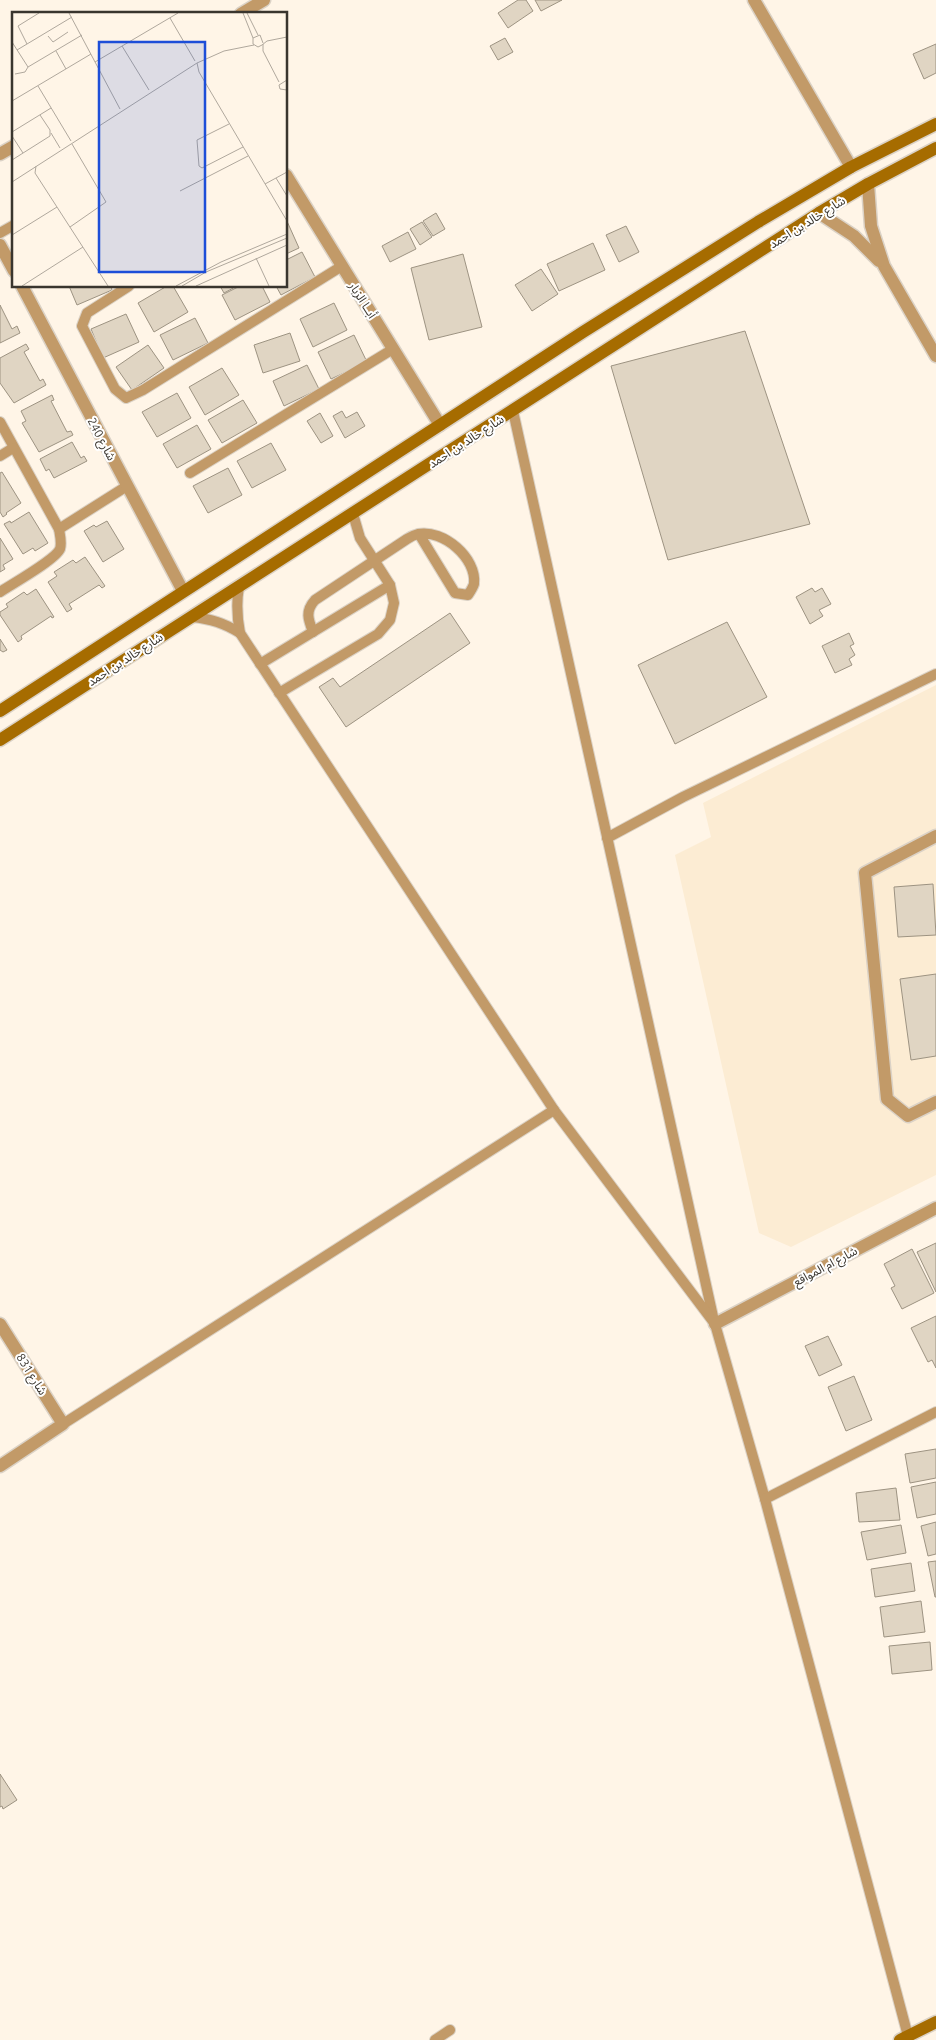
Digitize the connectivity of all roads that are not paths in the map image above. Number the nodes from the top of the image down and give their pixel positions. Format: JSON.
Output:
{"nodes":[{"id":1,"x":264,"y":0,"type":"edge"},
{"id":2,"x":754,"y":0,"type":"edge"},
{"id":3,"x":244,"y":12,"type":"edge"},
{"id":4,"x":936,"y":124,"type":"edge"},
{"id":5,"x":12,"y":147,"type":"edge"},
{"id":6,"x":936,"y":148,"type":"edge"},
{"id":7,"x":0,"y":154,"type":"edge"},
{"id":8,"x":851,"y":168,"type":"junction"},
{"id":9,"x":288,"y":182,"type":"edge"},
{"id":10,"x":868,"y":184,"type":"junction"},
{"id":11,"x":819,"y":213,"type":"junction"},
{"id":12,"x":12,"y":226,"type":"edge"},
{"id":13,"x":0,"y":233,"type":"edge"},
{"id":14,"x":0,"y":245,"type":"edge"},
{"id":15,"x":342,"y":266,"type":"junction"},
{"id":16,"x":884,"y":266,"type":"junction"},
{"id":17,"x":12,"y":267,"type":"edge"},
{"id":18,"x":23,"y":288,"type":"edge"},
{"id":19,"x":126,"y":288,"type":"edge"},
{"id":20,"x":392,"y":349,"type":"junction"},
{"id":21,"x":936,"y":356,"type":"edge"},
{"id":22,"x":513,"y":411,"type":"junction"},
{"id":23,"x":0,"y":422,"type":"edge"},
{"id":24,"x":440,"y":425,"type":"junction"},
{"id":25,"x":13,"y":448,"type":"junction"},
{"id":26,"x":0,"y":456,"type":"edge"},
{"id":27,"x":190,"y":473,"type":"dead end"},
{"id":28,"x":127,"y":486,"type":"junction"},
{"id":29,"x":353,"y":514,"type":"junction"},
{"id":30,"x":59,"y":529,"type":"junction"},
{"id":31,"x":419,"y":534,"type":"junction"},
{"id":32,"x":374,"y":561,"type":"junction"},
{"id":33,"x":390,"y":585,"type":"junction"},
{"id":34,"x":239,"y":587,"type":"junction"},
{"id":35,"x":182,"y":591,"type":"junction"},
{"id":36,"x":0,"y":592,"type":"edge"},
{"id":37,"x":192,"y":617,"type":"junction"},
{"id":38,"x":313,"y":632,"type":"junction"},
{"id":39,"x":240,"y":633,"type":"junction"},
{"id":40,"x":260,"y":664,"type":"junction"},
{"id":41,"x":936,"y":674,"type":"edge"},
{"id":42,"x":279,"y":693,"type":"junction"},
{"id":43,"x":0,"y":711,"type":"edge"},
{"id":44,"x":0,"y":740,"type":"edge"},
{"id":45,"x":936,"y":836,"type":"edge"},
{"id":46,"x":607,"y":838,"type":"junction"},
{"id":47,"x":936,"y":1102,"type":"edge"},
{"id":48,"x":554,"y":1110,"type":"junction"},
{"id":49,"x":936,"y":1208,"type":"edge"},
{"id":50,"x":0,"y":1324,"type":"edge"},
{"id":51,"x":715,"y":1324,"type":"junction"},
{"id":52,"x":936,"y":1412,"type":"edge"},
{"id":53,"x":63,"y":1424,"type":"junction"},
{"id":54,"x":0,"y":1466,"type":"edge"},
{"id":55,"x":765,"y":1499,"type":"junction"},
{"id":56,"x":936,"y":2022,"type":"edge"},
{"id":57,"x":450,"y":2030,"type":"dead end"},
{"id":58,"x":904,"y":2038,"type":"edge"},
{"id":59,"x":435,"y":2040,"type":"edge"}],
"edges":[{"from":1,"to":3,"type":"street"},
{"from":2,"to":8,"type":"street"},
{"from":4,"to":8,"type":"main road","name":"شارع خالد بن احمد"},
{"from":5,"to":7,"type":"street"},
{"from":6,"to":10,"type":"main road","name":"شارع خالد بن احمد"},
{"from":8,"to":24,"type":"main road","name":"شارع خالد بن احمد"},
{"from":9,"to":15,"type":"street","name":"أبــا الزبار"},
{"from":10,"to":11,"type":"main road","name":"شارع خالد بن احمد"},
{"from":10,"to":16,"type":"street"},
{"from":11,"to":16,"type":"street"},
{"from":11,"to":22,"type":"main road","name":"شارع خالد بن احمد"},
{"from":12,"to":13,"type":"lane"},
{"from":14,"to":17,"type":"street"},
{"from":15,"to":19,"type":"lane"},
{"from":15,"to":20,"type":"street","name":"أبــا الزبار"},
{"from":16,"to":21,"type":"street"},
{"from":18,"to":28,"type":"street","name":"شارع 240"},
{"from":20,"to":24,"type":"street","name":"أبــا الزبار"},
{"from":20,"to":27,"type":"lane"},
{"from":22,"to":29,"type":"main road","name":"شارع خالد بن احمد"},
{"from":22,"to":46,"type":"lane"},
{"from":23,"to":25,"type":"lane"},
{"from":24,"to":35,"type":"main road","name":"شارع خالد بن احمد"},
{"from":25,"to":26,"type":"lane"},
{"from":25,"to":30,"type":"lane"},
{"from":28,"to":30,"type":"lane"},
{"from":28,"to":35,"type":"street","name":"شارع 240"},
{"from":29,"to":32,"type":"lane"},
{"from":29,"to":34,"type":"main road","name":"شارع خالد بن احمد"},
{"from":30,"to":36,"type":"lane"},
{"from":31,"to":31,"type":"lane"},
{"from":31,"to":32,"type":"lane"},
{"from":32,"to":33,"type":"lane"},
{"from":32,"to":38,"type":"lane"},
{"from":33,"to":38,"type":"lane"},
{"from":33,"to":42,"type":"lane"},
{"from":34,"to":37,"type":"main road","name":"شارع خالد بن احمد"},
{"from":34,"to":39,"type":"lane"},
{"from":35,"to":43,"type":"main road","name":"شارع خالد بن احمد"},
{"from":37,"to":39,"type":"lane"},
{"from":37,"to":44,"type":"main road","name":"شارع خالد بن احمد"},
{"from":38,"to":40,"type":"lane"},
{"from":39,"to":40,"type":"lane"},
{"from":40,"to":42,"type":"lane"},
{"from":41,"to":46,"type":"lane"},
{"from":42,"to":48,"type":"lane"},
{"from":45,"to":47,"type":"street"},
{"from":46,"to":51,"type":"lane"},
{"from":48,"to":51,"type":"lane"},
{"from":48,"to":53,"type":"lane"},
{"from":49,"to":51,"type":"street","name":"شارع ام المواقع"},
{"from":50,"to":53,"type":"street","name":"شارع 831"},
{"from":51,"to":55,"type":"lane"},
{"from":52,"to":55,"type":"lane"},
{"from":53,"to":54,"type":"street"},
{"from":55,"to":58,"type":"lane"},
{"from":56,"to":58,"type":"main road"},
{"from":57,"to":59,"type":"lane"}]}
